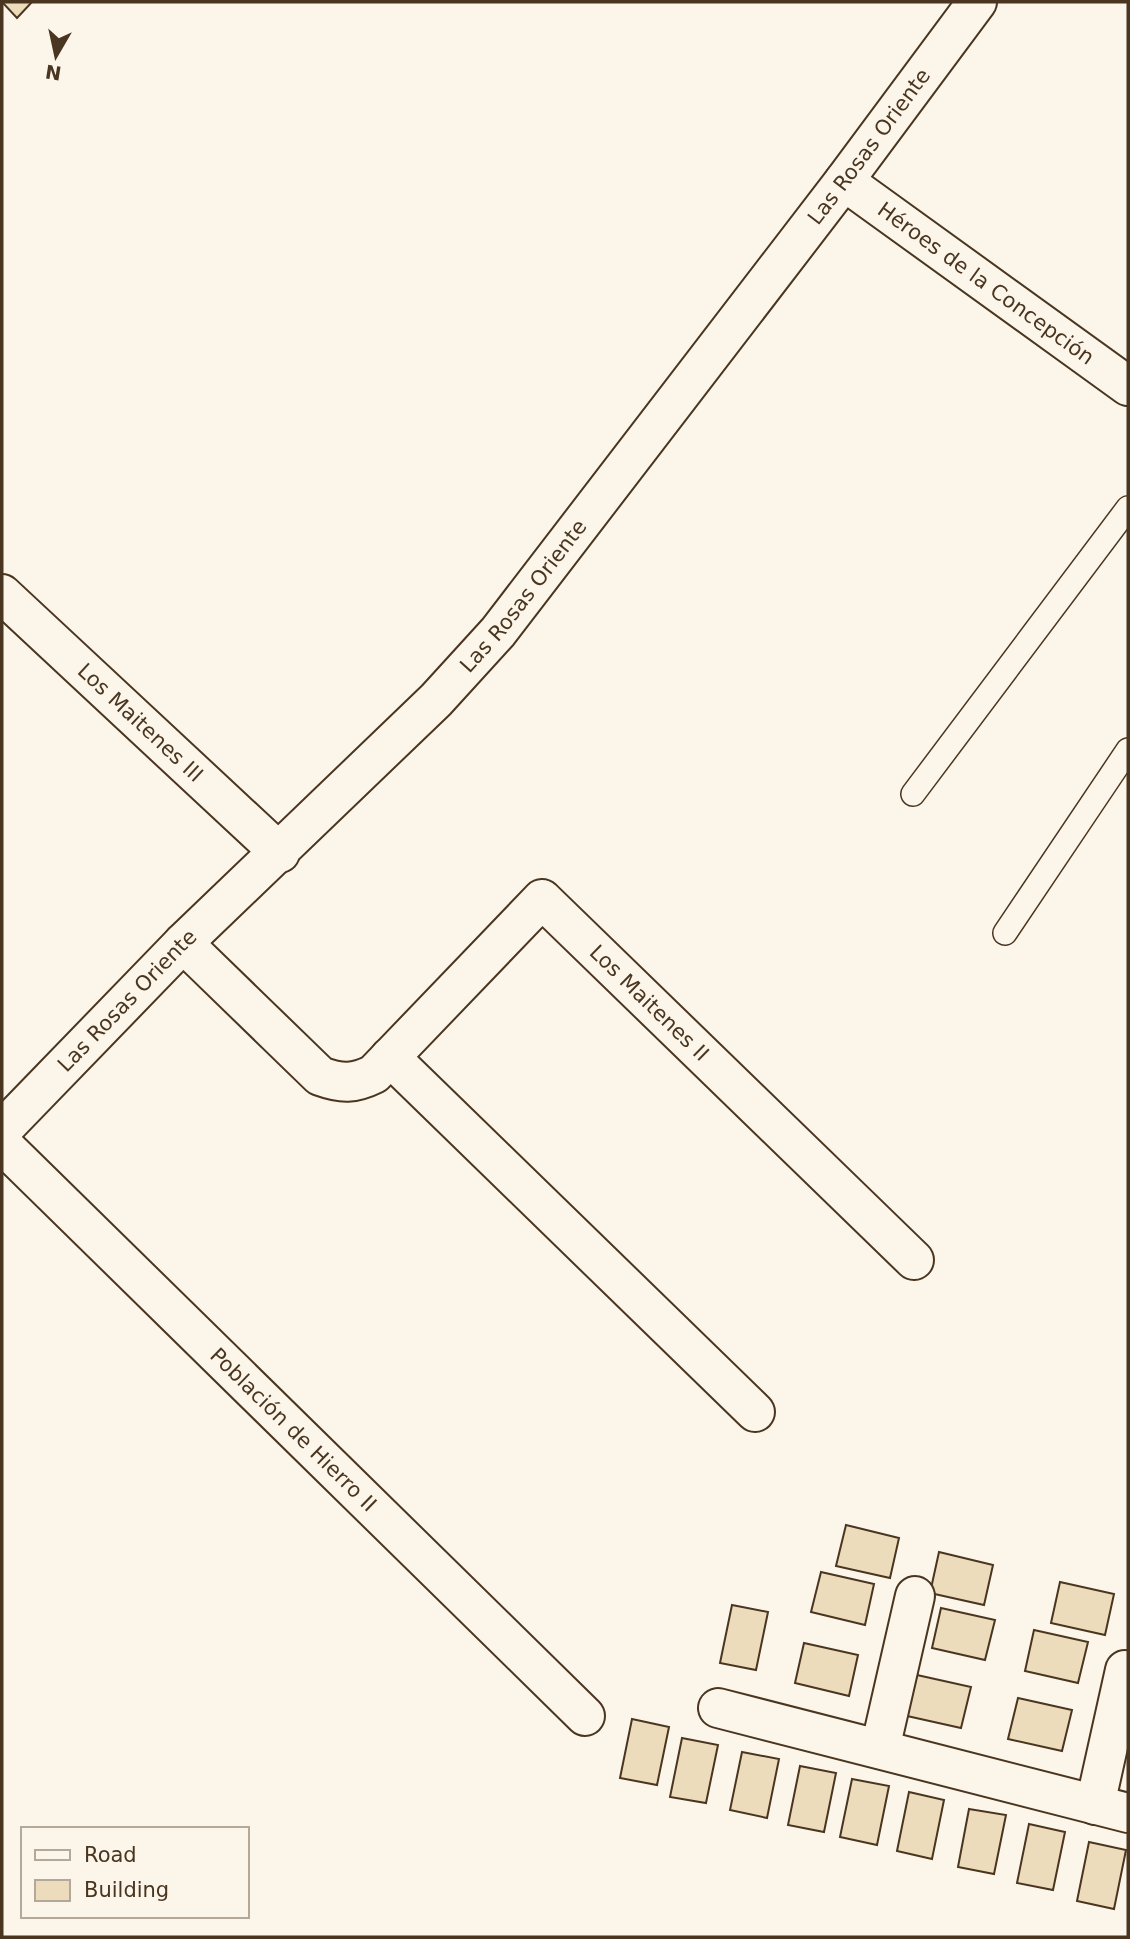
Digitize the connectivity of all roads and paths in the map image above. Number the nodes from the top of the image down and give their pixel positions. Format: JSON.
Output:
{"nodes":[{"id":1,"x":977,"y":2,"type":"edge"},
{"id":2,"x":844,"y":181,"type":"junction"},
{"id":3,"x":1128,"y":386,"type":"edge"},
{"id":4,"x":1128,"y":508,"type":"edge"},
{"id":5,"x":2,"y":594,"type":"edge"},
{"id":6,"x":1128,"y":750,"type":"edge"},
{"id":7,"x":913,"y":794,"type":"dead end"},
{"id":8,"x":280,"y":853,"type":"junction"},
{"id":9,"x":1005,"y":933,"type":"dead end"},
{"id":10,"x":183,"y":943,"type":"junction"},
{"id":11,"x":390,"y":1056,"type":"junction"},
{"id":12,"x":2,"y":1130,"type":"edge"},
{"id":13,"x":2,"y":1144,"type":"edge"},
{"id":14,"x":914,"y":1259,"type":"dead end"},
{"id":15,"x":755,"y":1412,"type":"dead end"},
{"id":16,"x":915,"y":1596,"type":"dead end"},
{"id":17,"x":1125,"y":1670,"type":"dead end"},
{"id":18,"x":718,"y":1708,"type":"dead end"},
{"id":19,"x":585,"y":1716,"type":"dead end"},
{"id":20,"x":880,"y":1749,"type":"junction"},
{"id":21,"x":1112,"y":1809,"type":"edge"}],
"edges":[{"from":1,"to":2,"type":"street","name":"Las Rosas Oriente"},
{"from":2,"to":3,"type":"street","name":"Héroes de la Concepción"},
{"from":2,"to":8,"type":"street","name":"Las Rosas Oriente"},
{"from":4,"to":7,"type":"lane"},
{"from":5,"to":8,"type":"street","name":"Los Maitenes III"},
{"from":6,"to":9,"type":"lane"},
{"from":8,"to":10,"type":"street","name":"Las Rosas Oriente"},
{"from":10,"to":11,"type":"street","name":"Los Maitenes II"},
{"from":10,"to":12,"type":"street","name":"Las Rosas Oriente"},
{"from":11,"to":14,"type":"street","name":"Los Maitenes II"},
{"from":11,"to":15,"type":"street"},
{"from":13,"to":19,"type":"street","name":"Población de Hierro II"},
{"from":16,"to":20,"type":"street"},
{"from":17,"to":21,"type":"street"},
{"from":18,"to":20,"type":"street"},
{"from":20,"to":21,"type":"street"}]}
